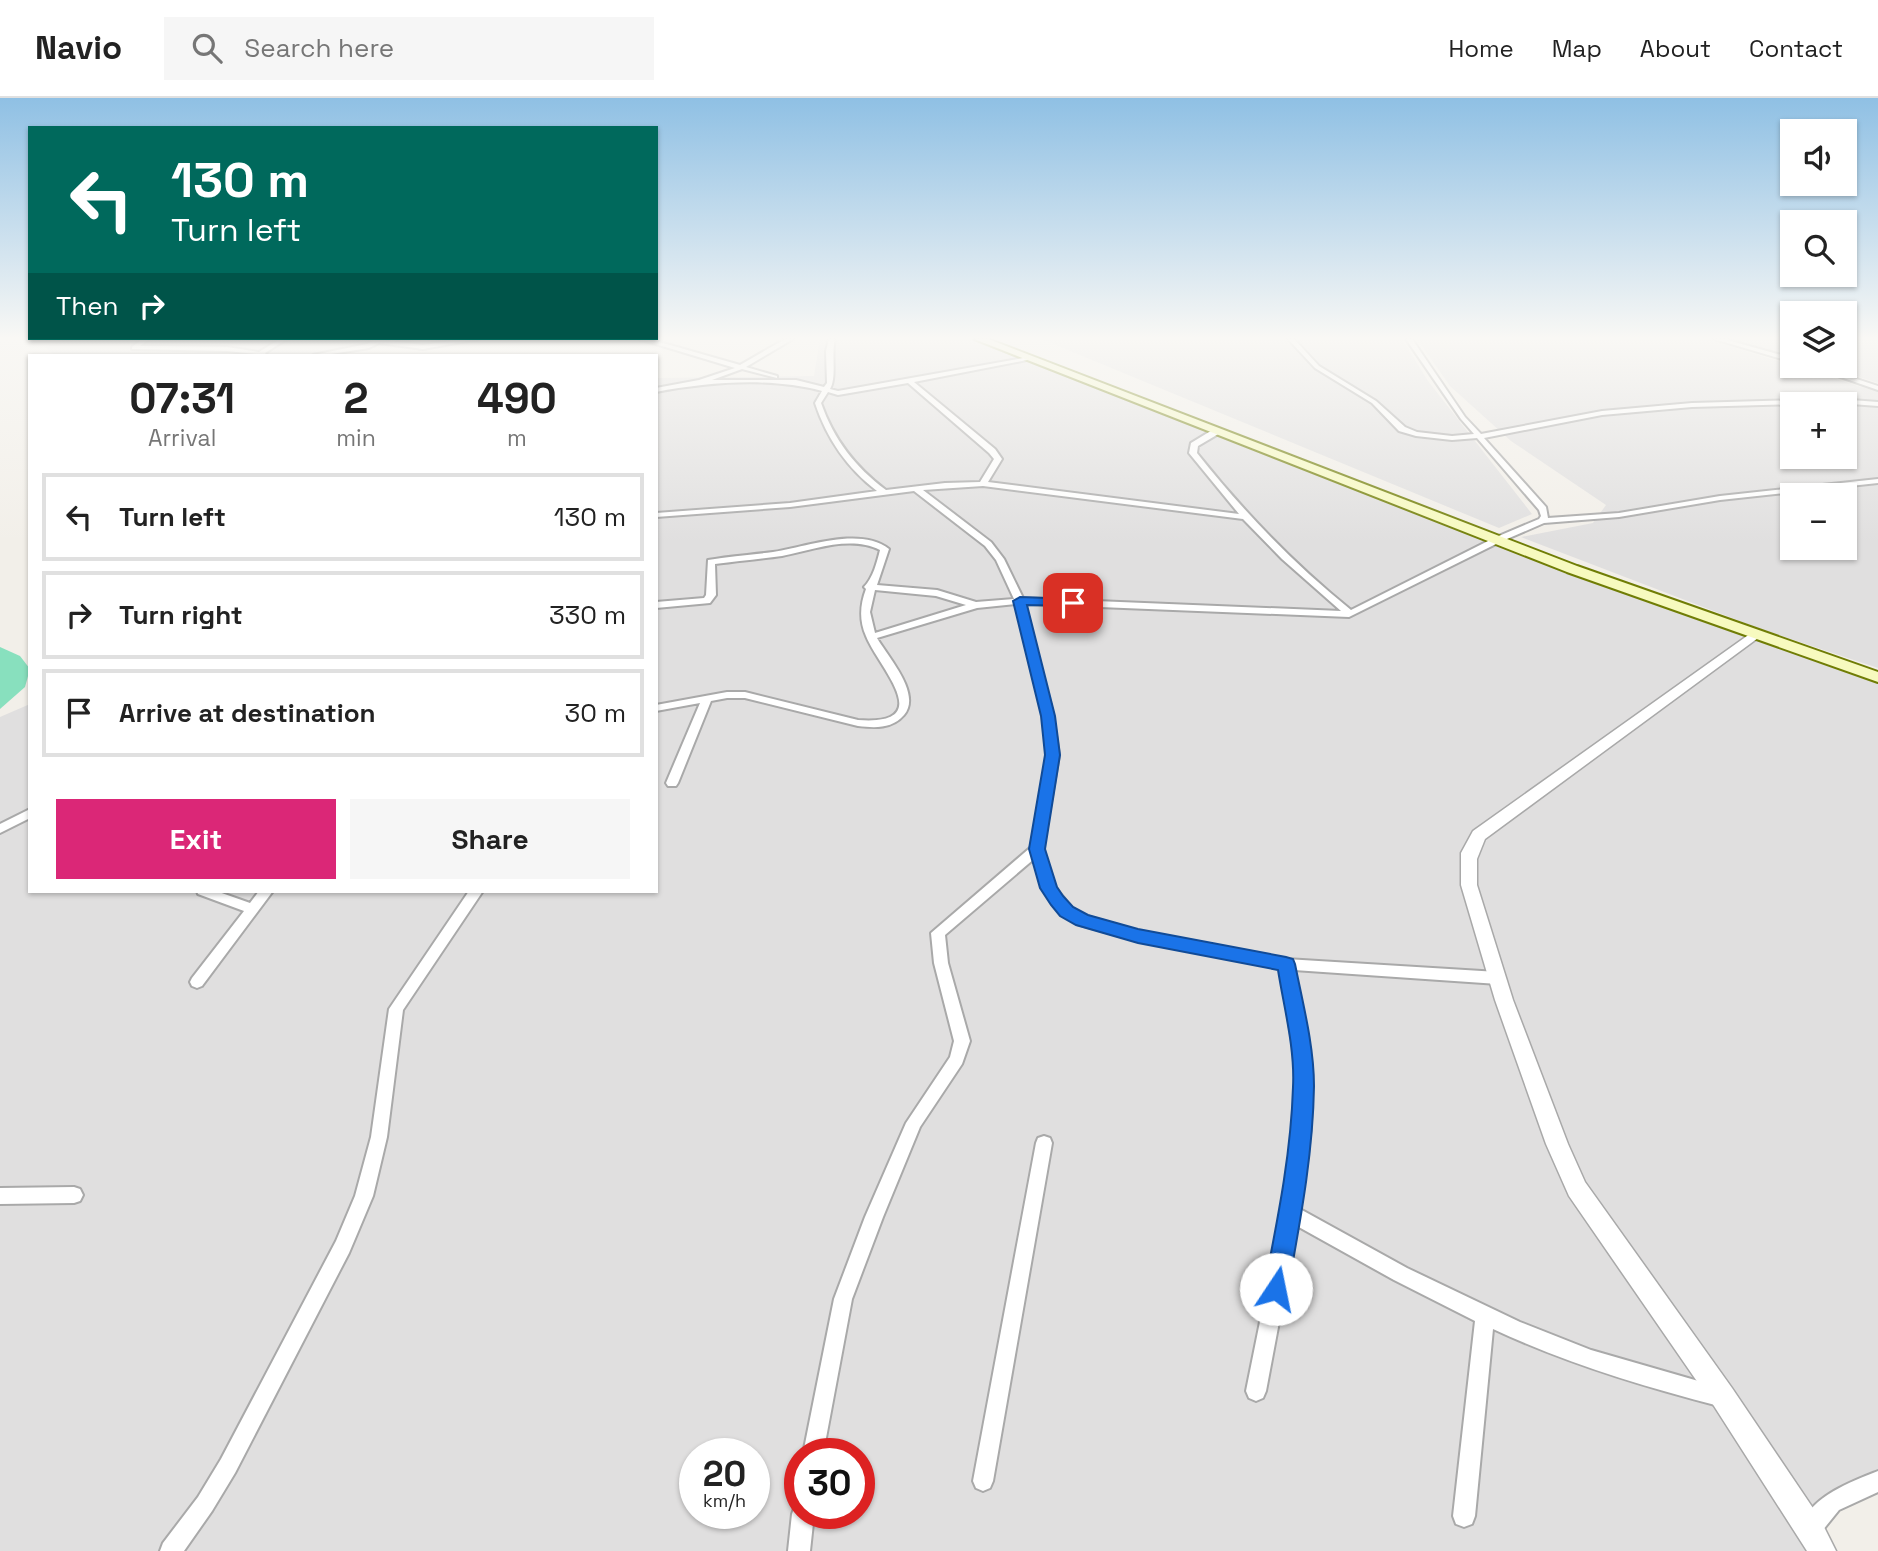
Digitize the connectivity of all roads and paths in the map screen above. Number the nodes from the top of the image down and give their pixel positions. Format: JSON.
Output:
{"nodes":[{"id":1,"x":820,"y":407,"type":"edge"},
{"id":2,"x":940,"y":407,"type":"edge"},
{"id":3,"x":1154,"y":407,"type":"edge"},
{"id":4,"x":1379,"y":407,"type":"edge"},
{"id":5,"x":1457,"y":407,"type":"edge"},
{"id":6,"x":1661,"y":407,"type":"edge"},
{"id":7,"x":1217,"y":431,"type":"junction"},
{"id":8,"x":1481,"y":436,"type":"junction"},
{"id":9,"x":1878,"y":481,"type":"edge"},
{"id":10,"x":983,"y":484,"type":"junction"},
{"id":11,"x":915,"y":488,"type":"junction"},
{"id":12,"x":883,"y":492,"type":"junction"},
{"id":13,"x":658,"y":515,"type":"edge"},
{"id":14,"x":1245,"y":517,"type":"junction"},
{"id":15,"x":1542,"y":521,"type":"junction"},
{"id":16,"x":1497,"y":540,"type":"junction"},
{"id":17,"x":869,"y":587,"type":"junction"},
{"id":18,"x":1020,"y":601,"type":"junction"},
{"id":19,"x":658,"y":605,"type":"edge"},
{"id":20,"x":976,"y":605,"type":"junction"},
{"id":21,"x":1349,"y":614,"type":"junction"},
{"id":22,"x":1754,"y":635,"type":"junction"},
{"id":23,"x":872,"y":637,"type":"junction"},
{"id":24,"x":1878,"y":677,"type":"edge"},
{"id":25,"x":707,"y":698,"type":"junction"},
{"id":26,"x":658,"y":708,"type":"edge"},
{"id":27,"x":672,"y":783,"type":"dead end"},
{"id":28,"x":28,"y":814,"type":"edge"},
{"id":29,"x":0,"y":829,"type":"edge"},
{"id":30,"x":1037,"y":849,"type":"junction"},
{"id":31,"x":209,"y":893,"type":"edge"},
{"id":32,"x":265,"y":893,"type":"edge"},
{"id":33,"x":475,"y":893,"type":"edge"},
{"id":34,"x":253,"y":909,"type":"junction"},
{"id":35,"x":1286,"y":964,"type":"junction"},
{"id":36,"x":1498,"y":978,"type":"junction"},
{"id":37,"x":197,"y":982,"type":"dead end"},
{"id":38,"x":1044,"y":1143,"type":"dead end"},
{"id":39,"x":74,"y":1195,"type":"dead end"},
{"id":40,"x":0,"y":1196,"type":"edge"},
{"id":41,"x":1291,"y":1213,"type":"junction"},
{"id":42,"x":1485,"y":1316,"type":"junction"},
{"id":43,"x":1256,"y":1391,"type":"dead end"},
{"id":44,"x":1723,"y":1397,"type":"junction"},
{"id":45,"x":816,"y":1438,"type":"edge"},
{"id":46,"x":982,"y":1481,"type":"dead end"},
{"id":47,"x":1878,"y":1481,"type":"edge"},
{"id":48,"x":1464,"y":1516,"type":"dead end"},
{"id":49,"x":801,"y":1529,"type":"edge"},
{"id":50,"x":1815,"y":1539,"type":"edge"},
{"id":51,"x":171,"y":1551,"type":"edge"},
{"id":52,"x":799,"y":1551,"type":"edge"},
{"id":53,"x":1836,"y":1551,"type":"edge"}],
"edges":[{"from":1,"to":12,"type":"street"},
{"from":2,"to":10,"type":"street"},
{"from":3,"to":7,"type":"main road"},
{"from":4,"to":8,"type":"street"},
{"from":5,"to":8,"type":"street"},
{"from":6,"to":8,"type":"street"},
{"from":7,"to":14,"type":"street"},
{"from":7,"to":16,"type":"main road"},
{"from":8,"to":15,"type":"street"},
{"from":9,"to":15,"type":"street"},
{"from":10,"to":11,"type":"street"},
{"from":10,"to":14,"type":"street"},
{"from":11,"to":12,"type":"street"},
{"from":11,"to":18,"type":"street"},
{"from":12,"to":13,"type":"street"},
{"from":14,"to":21,"type":"street"},
{"from":15,"to":16,"type":"street"},
{"from":16,"to":21,"type":"street"},
{"from":16,"to":22,"type":"main road"},
{"from":17,"to":19,"type":"street"},
{"from":17,"to":20,"type":"street"},
{"from":17,"to":23,"type":"street"},
{"from":18,"to":20,"type":"street"},
{"from":18,"to":21,"type":"street"},
{"from":18,"to":30,"type":"street"},
{"from":20,"to":23,"type":"street"},
{"from":22,"to":24,"type":"main road"},
{"from":22,"to":36,"type":"street"},
{"from":23,"to":25,"type":"street"},
{"from":25,"to":26,"type":"street"},
{"from":25,"to":27,"type":"street"},
{"from":28,"to":29,"type":"street"},
{"from":30,"to":35,"type":"street"},
{"from":30,"to":45,"type":"street"},
{"from":31,"to":34,"type":"street"},
{"from":32,"to":34,"type":"street"},
{"from":33,"to":51,"type":"street"},
{"from":34,"to":37,"type":"street"},
{"from":35,"to":36,"type":"street"},
{"from":35,"to":41,"type":"street"},
{"from":36,"to":44,"type":"street"},
{"from":38,"to":46,"type":"street"},
{"from":39,"to":40,"type":"street"},
{"from":41,"to":42,"type":"street"},
{"from":41,"to":43,"type":"street"},
{"from":42,"to":44,"type":"street"},
{"from":42,"to":48,"type":"street"},
{"from":44,"to":50,"type":"street"},
{"from":47,"to":50,"type":"street"},
{"from":49,"to":52,"type":"street"},
{"from":50,"to":53,"type":"street"}]}
